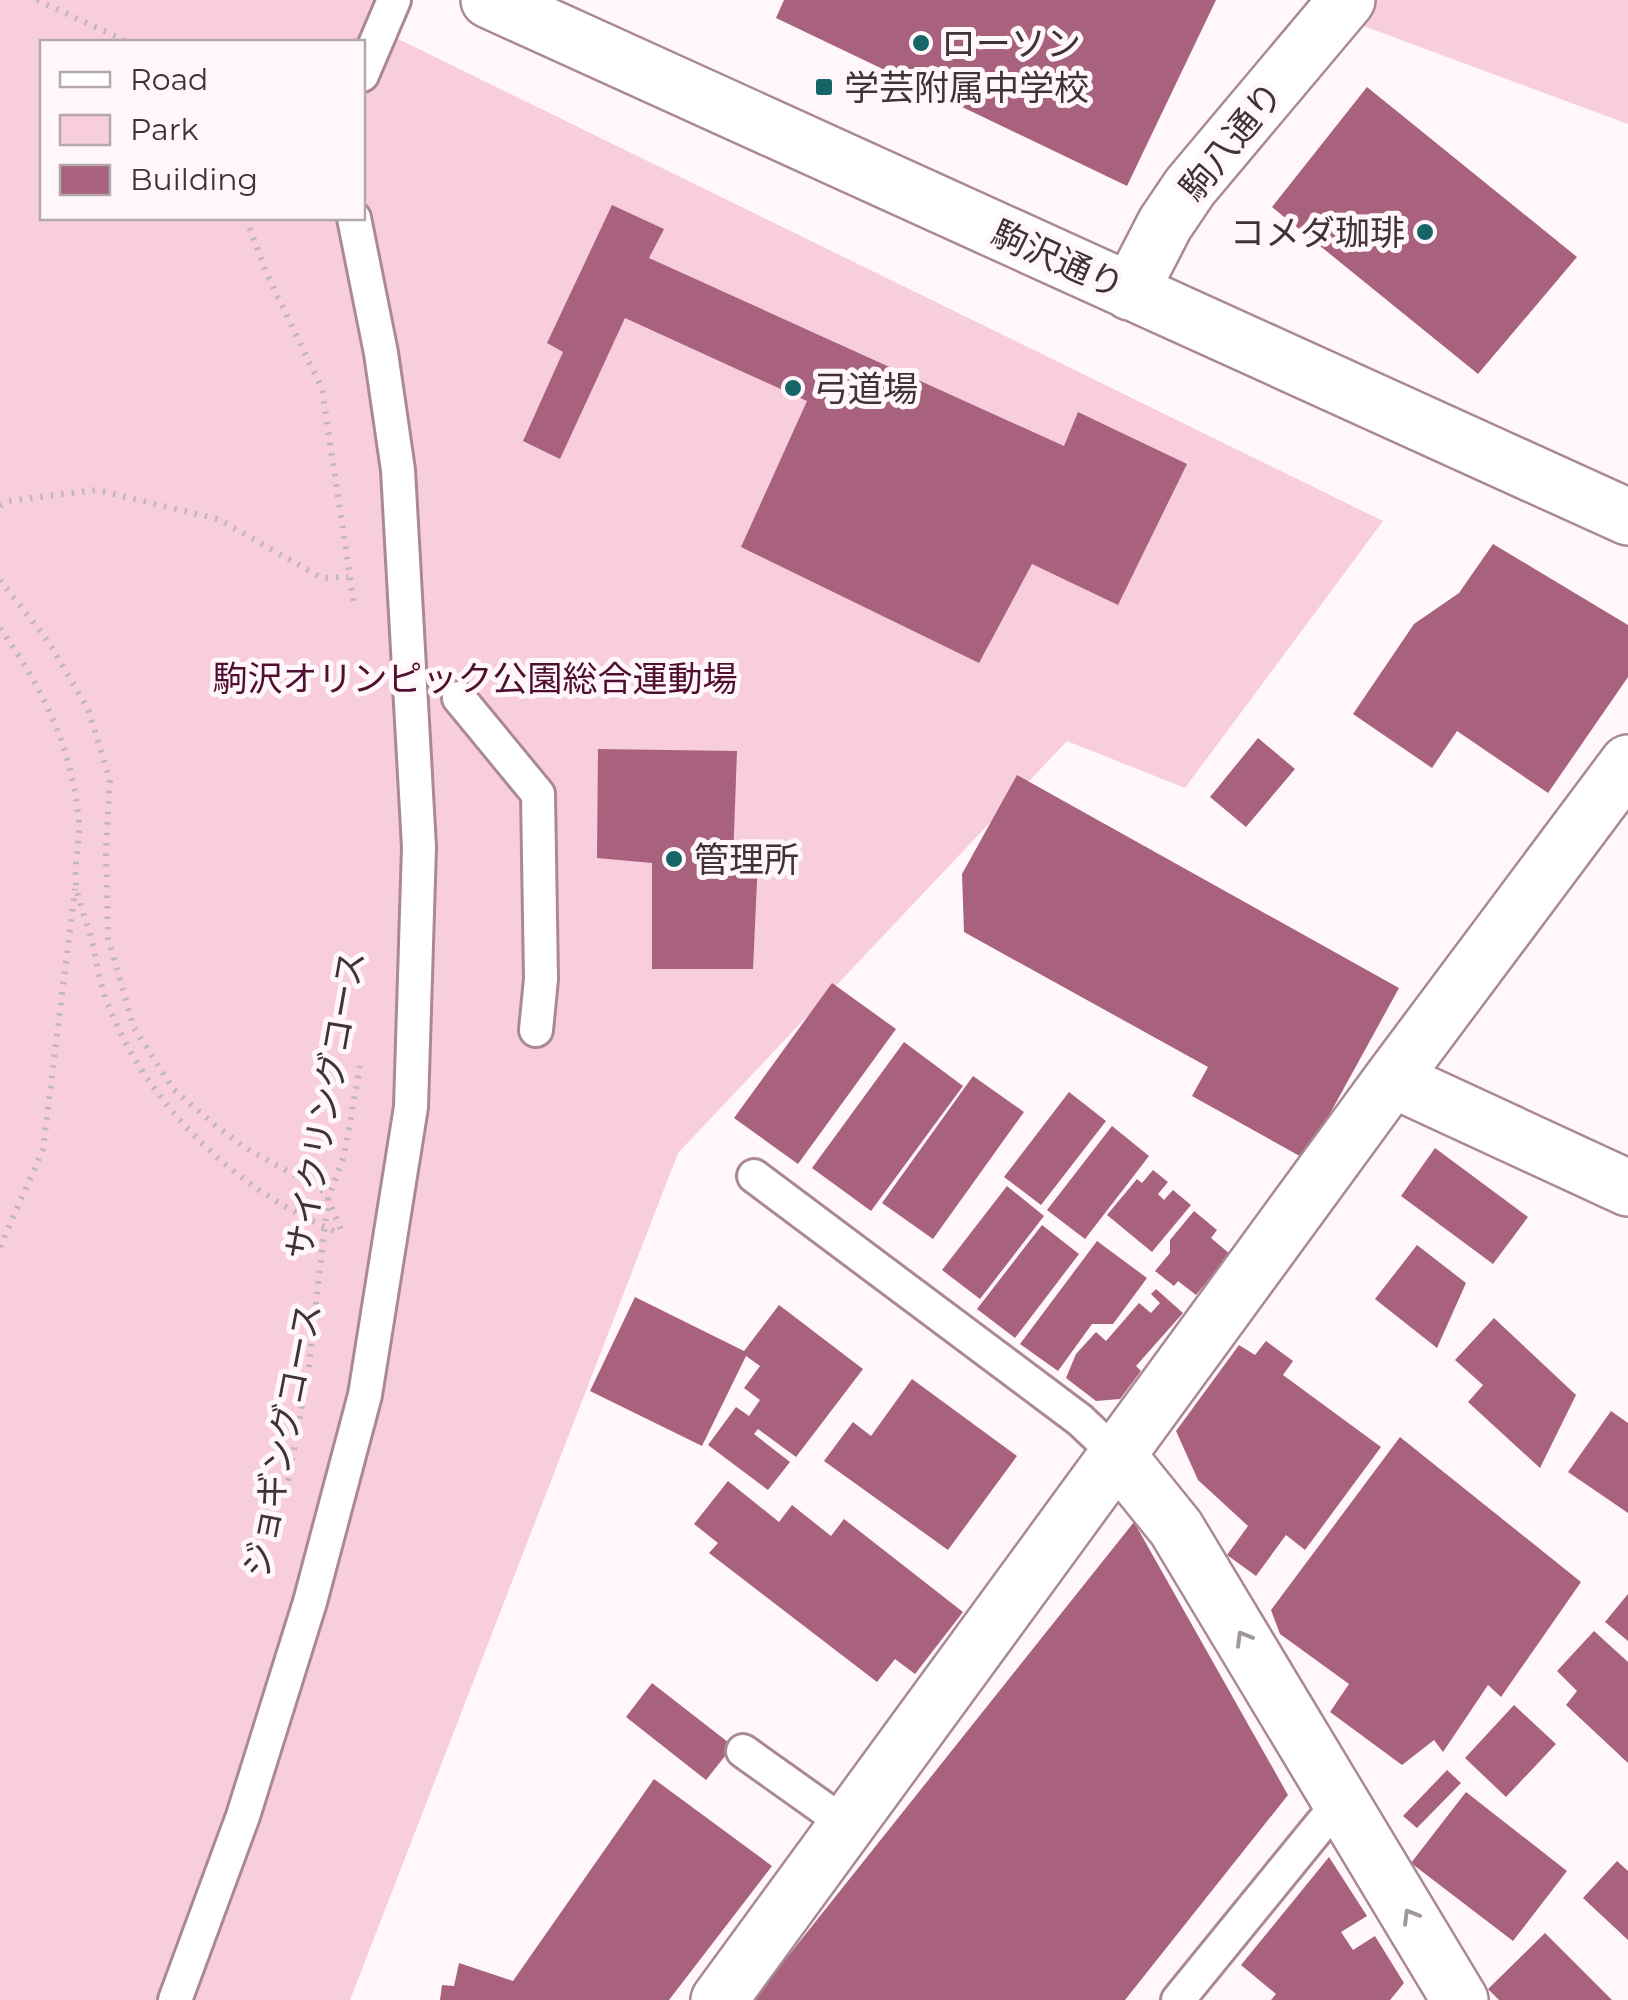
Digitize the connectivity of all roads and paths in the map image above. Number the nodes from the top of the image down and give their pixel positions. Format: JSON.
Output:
{"nodes":[{"id":1,"x":36,"y":0,"type":"edge"},
{"id":2,"x":394,"y":0,"type":"edge"},
{"id":3,"x":490,"y":0,"type":"edge"},
{"id":4,"x":1347,"y":0,"type":"edge"},
{"id":5,"x":124,"y":40,"type":"edge"},
{"id":6,"x":365,"y":68,"type":"edge"},
{"id":7,"x":247,"y":220,"type":"edge"},
{"id":8,"x":354,"y":220,"type":"edge"},
{"id":9,"x":1130,"y":292,"type":"junction"},
{"id":10,"x":0,"y":506,"type":"edge"},
{"id":11,"x":1628,"y":517,"type":"edge"},
{"id":12,"x":404,"y":570,"type":"junction"},
{"id":13,"x":348,"y":577,"type":"junction"},
{"id":14,"x":0,"y":580,"type":"edge"},
{"id":15,"x":356,"y":612,"type":"dead end"},
{"id":16,"x":0,"y":628,"type":"edge"},
{"id":17,"x":458,"y":698,"type":"dead end"},
{"id":18,"x":1628,"y":762,"type":"edge"},
{"id":19,"x":76,"y":884,"type":"junction"},
{"id":20,"x":536,"y":1030,"type":"dead end"},
{"id":21,"x":362,"y":1058,"type":"dead end"},
{"id":22,"x":1392,"y":1080,"type":"junction"},
{"id":23,"x":754,"y":1176,"type":"dead end"},
{"id":24,"x":1628,"y":1188,"type":"edge"},
{"id":25,"x":328,"y":1199,"type":"junction"},
{"id":26,"x":326,"y":1228,"type":"junction"},
{"id":27,"x":342,"y":1234,"type":"junction"},
{"id":28,"x":0,"y":1247,"type":"edge"},
{"id":29,"x":390,"y":1250,"type":"junction"},
{"id":30,"x":1117,"y":1455,"type":"junction"},
{"id":31,"x":282,"y":1510,"type":"dead end"},
{"id":32,"x":742,"y":1752,"type":"dead end"},
{"id":33,"x":1341,"y":1800,"type":"junction"},
{"id":34,"x":847,"y":1825,"type":"junction"},
{"id":35,"x":176,"y":2000,"type":"edge"},
{"id":36,"x":719,"y":2000,"type":"edge"},
{"id":37,"x":1178,"y":2000,"type":"edge"},
{"id":38,"x":1460,"y":2000,"type":"edge"}],
"edges":[{"from":1,"to":5,"type":"path"},
{"from":2,"to":6,"type":"lane"},
{"from":3,"to":9,"type":"street","name":"駒沢通り"},
{"from":4,"to":9,"type":"street","name":"駒八通り"},
{"from":7,"to":13,"type":"path"},
{"from":8,"to":12,"type":"lane"},
{"from":9,"to":11,"type":"street","name":"駒沢通り"},
{"from":10,"to":13,"type":"path"},
{"from":12,"to":13,"type":"path"},
{"from":12,"to":29,"type":"lane"},
{"from":13,"to":15,"type":"path"},
{"from":14,"to":25,"type":"path"},
{"from":16,"to":19,"type":"path"},
{"from":17,"to":20,"type":"lane"},
{"from":18,"to":22,"type":"street"},
{"from":19,"to":26,"type":"path"},
{"from":19,"to":28,"type":"path"},
{"from":21,"to":25,"type":"path","name":"サイクリングコース"},
{"from":22,"to":24,"type":"street"},
{"from":22,"to":30,"type":"street"},
{"from":23,"to":30,"type":"lane"},
{"from":25,"to":26,"type":"path","name":"サイクリングコース"},
{"from":25,"to":27,"type":"path"},
{"from":26,"to":27,"type":"path"},
{"from":26,"to":31,"type":"path","name":"サイクリングコース"},
{"from":27,"to":29,"type":"path"},
{"from":29,"to":35,"type":"lane"},
{"from":33,"to":30,"type":"street","one_way":true},
{"from":30,"to":34,"type":"street"},
{"from":32,"to":34,"type":"lane"},
{"from":33,"to":37,"type":"lane"},
{"from":38,"to":33,"type":"street","one_way":true},
{"from":34,"to":36,"type":"street"}]}
